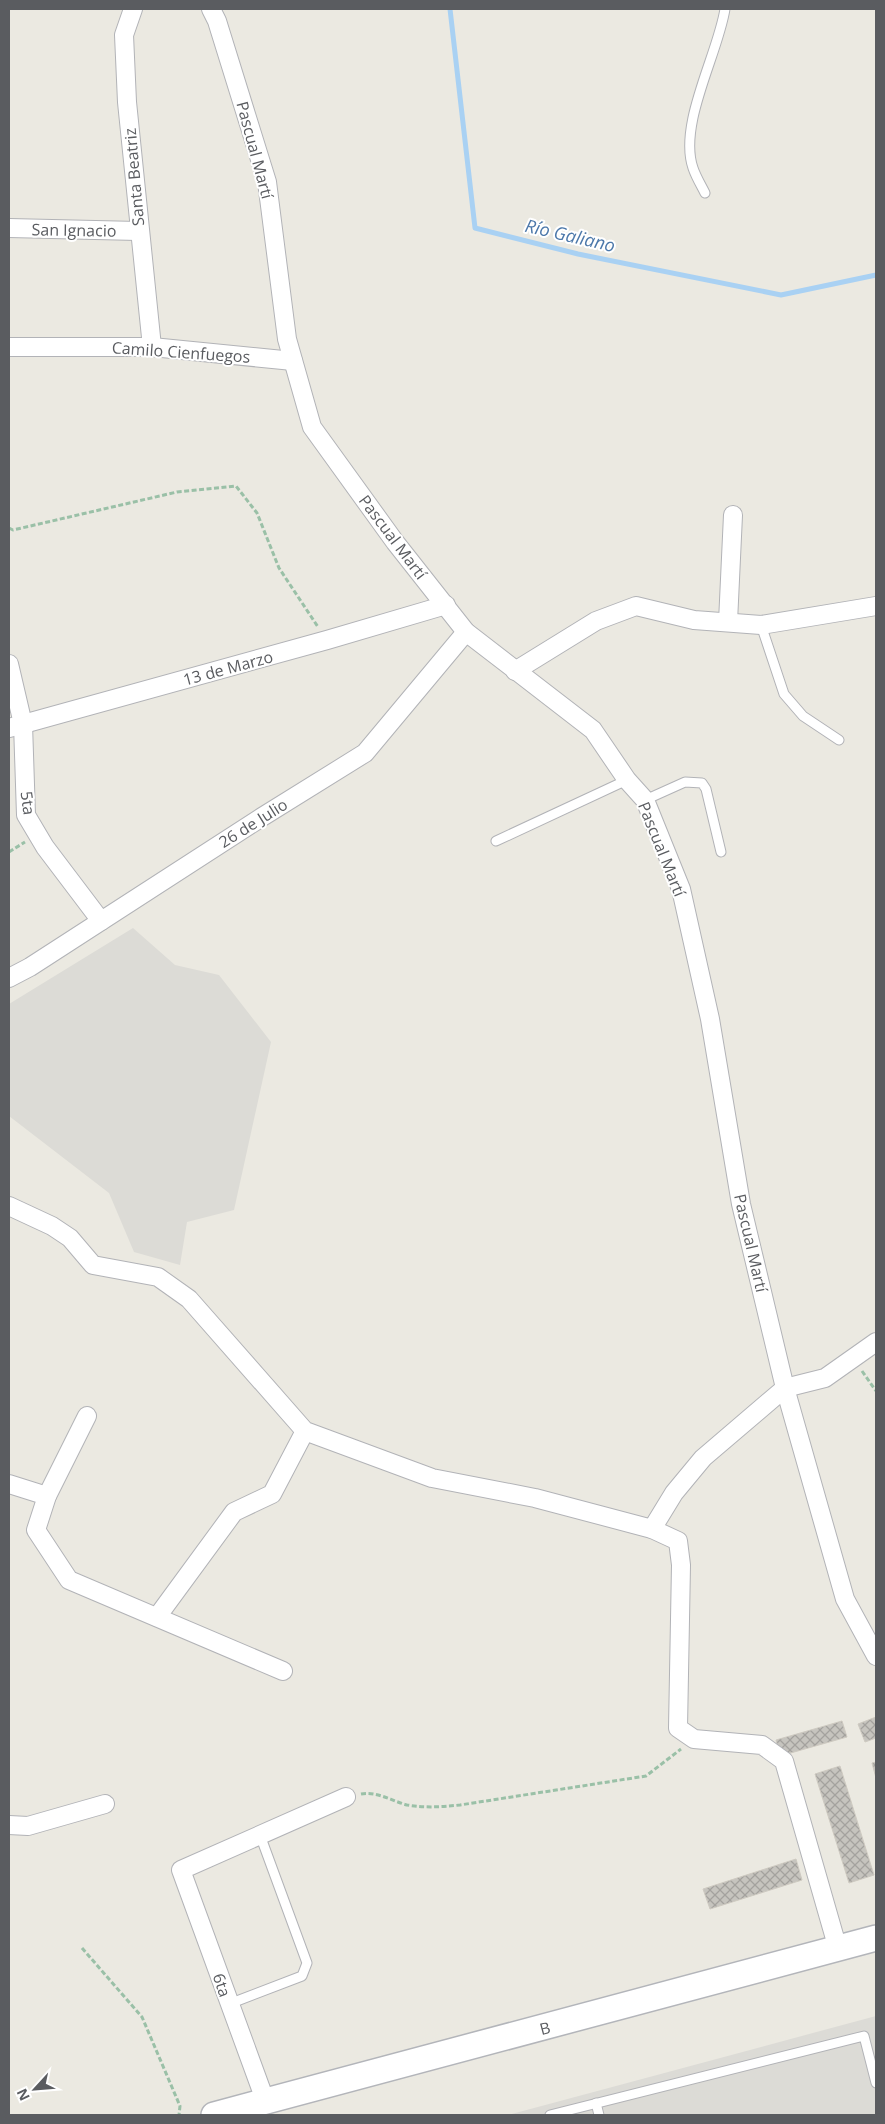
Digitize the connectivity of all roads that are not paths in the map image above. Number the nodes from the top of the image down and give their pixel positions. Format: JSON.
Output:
{"nodes":[{"id":1,"x":133,"y":9,"type":"edge"},
{"id":2,"x":210,"y":9,"type":"edge"},
{"id":3,"x":725,"y":9,"type":"edge"},
{"id":4,"x":705,"y":193,"type":"dead end"},
{"id":5,"x":9,"y":228,"type":"edge"},
{"id":6,"x":138,"y":231,"type":"junction"},
{"id":7,"x":9,"y":347,"type":"edge"},
{"id":8,"x":152,"y":347,"type":"junction"},
{"id":9,"x":293,"y":361,"type":"junction"},
{"id":10,"x":733,"y":515,"type":"dead end"},
{"id":11,"x":446,"y":605,"type":"junction"},
{"id":12,"x":876,"y":606,"type":"edge"},
{"id":13,"x":728,"y":622,"type":"junction"},
{"id":14,"x":761,"y":625,"type":"junction"},
{"id":15,"x":466,"y":632,"type":"junction"},
{"id":16,"x":9,"y":664,"type":"edge"},
{"id":17,"x":515,"y":672,"type":"junction"},
{"id":18,"x":16,"y":726,"type":"edge"},
{"id":19,"x":839,"y":740,"type":"dead end"},
{"id":20,"x":627,"y":780,"type":"junction"},
{"id":21,"x":645,"y":800,"type":"junction"},
{"id":22,"x":496,"y":841,"type":"dead end"},
{"id":23,"x":721,"y":852,"type":"dead end"},
{"id":24,"x":101,"y":921,"type":"junction"},
{"id":25,"x":9,"y":978,"type":"edge"},
{"id":26,"x":9,"y":1206,"type":"edge"},
{"id":27,"x":876,"y":1342,"type":"edge"},
{"id":28,"x":785,"y":1388,"type":"junction"},
{"id":29,"x":88,"y":1416,"type":"dead end"},
{"id":30,"x":304,"y":1431,"type":"junction"},
{"id":31,"x":9,"y":1484,"type":"edge"},
{"id":32,"x":47,"y":1496,"type":"junction"},
{"id":33,"x":652,"y":1530,"type":"junction"},
{"id":34,"x":157,"y":1617,"type":"junction"},
{"id":35,"x":876,"y":1656,"type":"edge"},
{"id":36,"x":283,"y":1671,"type":"dead end"},
{"id":37,"x":346,"y":1797,"type":"road end"},
{"id":38,"x":105,"y":1804,"type":"dead end"},
{"id":39,"x":9,"y":1825,"type":"edge"},
{"id":40,"x":260,"y":1835,"type":"junction"},
{"id":41,"x":876,"y":1938,"type":"edge"},
{"id":42,"x":838,"y":1948,"type":"junction"},
{"id":43,"x":228,"y":2004,"type":"junction"},
{"id":44,"x":876,"y":2083,"type":"edge"},
{"id":45,"x":265,"y":2100,"type":"junction"},
{"id":46,"x":596,"y":2103,"type":"junction"},
{"id":47,"x":214,"y":2115,"type":"edge"},
{"id":48,"x":550,"y":2115,"type":"edge"},
{"id":49,"x":599,"y":2115,"type":"edge"}],
"edges":[{"from":1,"to":6,"type":"street","name":"Santa Beatriz"},
{"from":2,"to":9,"type":"street","name":"Pascual Martí"},
{"from":3,"to":4,"type":"lane"},
{"from":5,"to":6,"type":"street","name":"San Ignacio"},
{"from":6,"to":8,"type":"street","name":"Santa Beatriz"},
{"from":7,"to":8,"type":"street","name":"Camilo Cienfuegos"},
{"from":8,"to":9,"type":"street","name":"Camilo Cienfuegos"},
{"from":9,"to":11,"type":"street","name":"Pascual Martí"},
{"from":10,"to":13,"type":"street"},
{"from":11,"to":15,"type":"street","name":"Pascual Martí"},
{"from":11,"to":18,"type":"street","name":"13 de Marzo"},
{"from":12,"to":14,"type":"street"},
{"from":13,"to":14,"type":"street"},
{"from":13,"to":17,"type":"street"},
{"from":14,"to":19,"type":"lane"},
{"from":15,"to":17,"type":"street","name":"Pascual Martí"},
{"from":15,"to":24,"type":"street","name":"26 de Julio"},
{"from":16,"to":18,"type":"street","name":"5ta"},
{"from":17,"to":20,"type":"street","name":"Pascual Martí"},
{"from":18,"to":24,"type":"street","name":"5ta"},
{"from":20,"to":21,"type":"street","name":"Pascual Martí"},
{"from":20,"to":22,"type":"lane"},
{"from":21,"to":23,"type":"lane"},
{"from":21,"to":28,"type":"street","name":"Pascual Martí"},
{"from":24,"to":25,"type":"street","name":"26 de Julio"},
{"from":26,"to":30,"type":"street"},
{"from":27,"to":28,"type":"street"},
{"from":28,"to":33,"type":"street"},
{"from":28,"to":35,"type":"street","name":"Pascual Martí"},
{"from":29,"to":32,"type":"street"},
{"from":30,"to":33,"type":"street"},
{"from":30,"to":34,"type":"street"},
{"from":31,"to":32,"type":"street"},
{"from":32,"to":34,"type":"street"},
{"from":33,"to":42,"type":"street"},
{"from":34,"to":36,"type":"street"},
{"from":37,"to":40,"type":"street"},
{"from":38,"to":39,"type":"street"},
{"from":40,"to":43,"type":"street","name":"6ta"},
{"from":40,"to":43,"type":"lane"},
{"from":41,"to":42,"type":"street","name":"B"},
{"from":42,"to":45,"type":"street","name":"B"},
{"from":43,"to":45,"type":"street","name":"6ta"},
{"from":44,"to":46,"type":"lane"},
{"from":45,"to":47,"type":"street","name":"B"},
{"from":46,"to":48,"type":"lane"},
{"from":46,"to":49,"type":"lane"}]}
